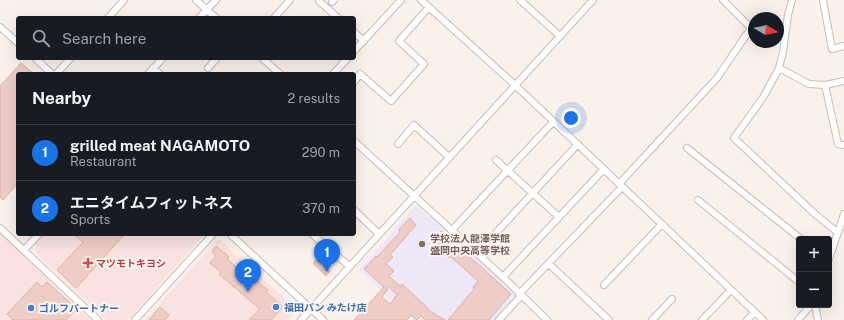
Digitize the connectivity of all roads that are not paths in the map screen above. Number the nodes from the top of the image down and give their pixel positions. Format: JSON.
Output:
{"nodes":[{"id":1,"x":124,"y":0,"type":"edge"},
{"id":2,"x":196,"y":0,"type":"edge"},
{"id":3,"x":216,"y":0,"type":"edge"},
{"id":4,"x":290,"y":0,"type":"edge"},
{"id":5,"x":401,"y":0,"type":"edge"},
{"id":6,"x":421,"y":0,"type":"edge"},
{"id":7,"x":520,"y":0,"type":"edge"},
{"id":8,"x":723,"y":0,"type":"edge"},
{"id":9,"x":792,"y":0,"type":"edge"},
{"id":10,"x":823,"y":0,"type":"edge"},
{"id":11,"x":319,"y":1,"type":"dead end"},
{"id":12,"x":590,"y":1,"type":"edge"},
{"id":13,"x":429,"y":7,"type":"junction"},
{"id":14,"x":206,"y":10,"type":"junction"},
{"id":15,"x":110,"y":16,"type":"edge"},
{"id":16,"x":201,"y":16,"type":"edge"},
{"id":17,"x":214,"y":16,"type":"edge"},
{"id":18,"x":276,"y":16,"type":"edge"},
{"id":19,"x":336,"y":16,"type":"edge"},
{"id":20,"x":0,"y":27,"type":"edge"},
{"id":21,"x":356,"y":34,"type":"edge"},
{"id":22,"x":560,"y":36,"type":"junction"},
{"id":23,"x":364,"y":40,"type":"junction"},
{"id":24,"x":16,"y":41,"type":"edge"},
{"id":25,"x":844,"y":46,"type":"edge"},
{"id":26,"x":356,"y":49,"type":"edge"},
{"id":27,"x":37,"y":60,"type":"edge"},
{"id":28,"x":69,"y":60,"type":"edge"},
{"id":29,"x":161,"y":60,"type":"edge"},
{"id":30,"x":215,"y":60,"type":"edge"},
{"id":31,"x":264,"y":60,"type":"edge"},
{"id":32,"x":346,"y":60,"type":"edge"},
{"id":33,"x":154,"y":68,"type":"junction"},
{"id":34,"x":208,"y":68,"type":"dead end"},
{"id":35,"x":779,"y":68,"type":"junction"},
{"id":36,"x":50,"y":72,"type":"edge"},
{"id":37,"x":58,"y":72,"type":"edge"},
{"id":38,"x":150,"y":72,"type":"edge"},
{"id":39,"x":158,"y":72,"type":"edge"},
{"id":40,"x":278,"y":72,"type":"edge"},
{"id":41,"x":335,"y":72,"type":"edge"},
{"id":42,"x":356,"y":79,"type":"edge"},
{"id":43,"x":844,"y":80,"type":"edge"},
{"id":44,"x":515,"y":85,"type":"junction"},
{"id":45,"x":825,"y":85,"type":"junction"},
{"id":46,"x":553,"y":122,"type":"junction"},
{"id":47,"x":356,"y":143,"type":"edge"},
{"id":48,"x":398,"y":144,"type":"dead end"},
{"id":49,"x":578,"y":144,"type":"junction"},
{"id":50,"x":844,"y":145,"type":"edge"},
{"id":51,"x":687,"y":148,"type":"dead end"},
{"id":52,"x":449,"y":157,"type":"junction"},
{"id":53,"x":496,"y":160,"type":"dead end"},
{"id":54,"x":509,"y":170,"type":"junction"},
{"id":55,"x":603,"y":170,"type":"junction"},
{"id":56,"x":620,"y":186,"type":"junction"},
{"id":57,"x":533,"y":193,"type":"junction"},
{"id":58,"x":415,"y":196,"type":"junction"},
{"id":59,"x":698,"y":200,"type":"dead end"},
{"id":60,"x":356,"y":212,"type":"edge"},
{"id":61,"x":844,"y":214,"type":"edge"},
{"id":62,"x":559,"y":217,"type":"junction"},
{"id":63,"x":662,"y":224,"type":"junction"},
{"id":64,"x":0,"y":228,"type":"edge"},
{"id":65,"x":451,"y":231,"type":"junction"},
{"id":66,"x":838,"y":232,"type":"junction"},
{"id":67,"x":378,"y":234,"type":"junction"},
{"id":68,"x":37,"y":236,"type":"edge"},
{"id":69,"x":211,"y":236,"type":"edge"},
{"id":70,"x":232,"y":236,"type":"edge"},
{"id":71,"x":314,"y":236,"type":"edge"},
{"id":72,"x":493,"y":236,"type":"dead end"},
{"id":73,"x":798,"y":236,"type":"edge"},
{"id":74,"x":24,"y":250,"type":"junction"},
{"id":75,"x":832,"y":250,"type":"edge"},
{"id":76,"x":548,"y":264,"type":"junction"},
{"id":77,"x":349,"y":266,"type":"junction"},
{"id":78,"x":503,"y":277,"type":"junction"},
{"id":79,"x":796,"y":280,"type":"edge"},
{"id":80,"x":604,"y":285,"type":"dead end"},
{"id":81,"x":731,"y":290,"type":"junction"},
{"id":82,"x":520,"y":295,"type":"junction"},
{"id":83,"x":672,"y":299,"type":"dead end"},
{"id":84,"x":808,"y":308,"type":"edge"},
{"id":85,"x":816,"y":308,"type":"edge"},
{"id":86,"x":311,"y":309,"type":"junction"},
{"id":87,"x":755,"y":312,"type":"junction"},
{"id":88,"x":98,"y":320,"type":"edge"},
{"id":89,"x":135,"y":320,"type":"edge"},
{"id":90,"x":301,"y":320,"type":"edge"},
{"id":91,"x":323,"y":320,"type":"edge"},
{"id":92,"x":499,"y":320,"type":"edge"},
{"id":93,"x":547,"y":320,"type":"edge"},
{"id":94,"x":609,"y":320,"type":"edge"},
{"id":95,"x":652,"y":320,"type":"edge"},
{"id":96,"x":702,"y":320,"type":"edge"},
{"id":97,"x":747,"y":320,"type":"edge"},
{"id":98,"x":763,"y":320,"type":"edge"},
{"id":99,"x":798,"y":320,"type":"edge"},
{"id":100,"x":818,"y":320,"type":"edge"}],
"edges":[{"from":1,"to":15,"type":"street"},
{"from":2,"to":14,"type":"street"},
{"from":3,"to":14,"type":"street"},
{"from":4,"to":18,"type":"street"},
{"from":5,"to":23,"type":"street"},
{"from":6,"to":13,"type":"street"},
{"from":7,"to":22,"type":"street"},
{"from":8,"to":56,"type":"street"},
{"from":9,"to":35,"type":"street"},
{"from":10,"to":25,"type":"street"},
{"from":11,"to":19,"type":"street"},
{"from":12,"to":22,"type":"street"},
{"from":13,"to":42,"type":"street"},
{"from":13,"to":44,"type":"street"},
{"from":14,"to":16,"type":"street"},
{"from":14,"to":17,"type":"street"},
{"from":20,"to":24,"type":"street"},
{"from":21,"to":23,"type":"street"},
{"from":22,"to":44,"type":"street"},
{"from":23,"to":26,"type":"street"},
{"from":27,"to":36,"type":"street"},
{"from":28,"to":37,"type":"street"},
{"from":29,"to":33,"type":"street"},
{"from":30,"to":34,"type":"street"},
{"from":31,"to":40,"type":"street"},
{"from":32,"to":41,"type":"street"},
{"from":33,"to":38,"type":"street"},
{"from":33,"to":39,"type":"street"},
{"from":35,"to":45,"type":"street"},
{"from":35,"to":66,"type":"street"},
{"from":43,"to":45,"type":"street"},
{"from":44,"to":46,"type":"street"},
{"from":44,"to":52,"type":"street"},
{"from":45,"to":50,"type":"street"},
{"from":46,"to":49,"type":"street"},
{"from":46,"to":54,"type":"street"},
{"from":47,"to":58,"type":"street"},
{"from":48,"to":52,"type":"street"},
{"from":49,"to":55,"type":"street"},
{"from":49,"to":57,"type":"street"},
{"from":51,"to":73,"type":"street"},
{"from":52,"to":58,"type":"street"},
{"from":53,"to":54,"type":"street"},
{"from":54,"to":57,"type":"street"},
{"from":54,"to":65,"type":"street"},
{"from":55,"to":56,"type":"street"},
{"from":55,"to":62,"type":"street"},
{"from":56,"to":63,"type":"street"},
{"from":56,"to":76,"type":"street"},
{"from":57,"to":62,"type":"street"},
{"from":57,"to":72,"type":"street"},
{"from":58,"to":65,"type":"street"},
{"from":58,"to":67,"type":"street"},
{"from":59,"to":79,"type":"street"},
{"from":60,"to":67,"type":"street"},
{"from":61,"to":66,"type":"street"},
{"from":62,"to":78,"type":"street"},
{"from":63,"to":80,"type":"street"},
{"from":63,"to":81,"type":"street"},
{"from":64,"to":74,"type":"street"},
{"from":65,"to":78,"type":"street"},
{"from":66,"to":75,"type":"street"},
{"from":67,"to":77,"type":"street"},
{"from":68,"to":74,"type":"street"},
{"from":69,"to":89,"type":"street"},
{"from":70,"to":86,"type":"street"},
{"from":71,"to":77,"type":"street"},
{"from":74,"to":88,"type":"street"},
{"from":76,"to":82,"type":"street"},
{"from":76,"to":94,"type":"street"},
{"from":77,"to":86,"type":"street"},
{"from":78,"to":82,"type":"street"},
{"from":81,"to":87,"type":"street"},
{"from":81,"to":96,"type":"street"},
{"from":82,"to":92,"type":"street"},
{"from":82,"to":93,"type":"street"},
{"from":83,"to":95,"type":"street"},
{"from":84,"to":99,"type":"street"},
{"from":85,"to":100,"type":"street"},
{"from":86,"to":90,"type":"street"},
{"from":86,"to":91,"type":"street"},
{"from":87,"to":97,"type":"street"},
{"from":87,"to":98,"type":"street"}]}
